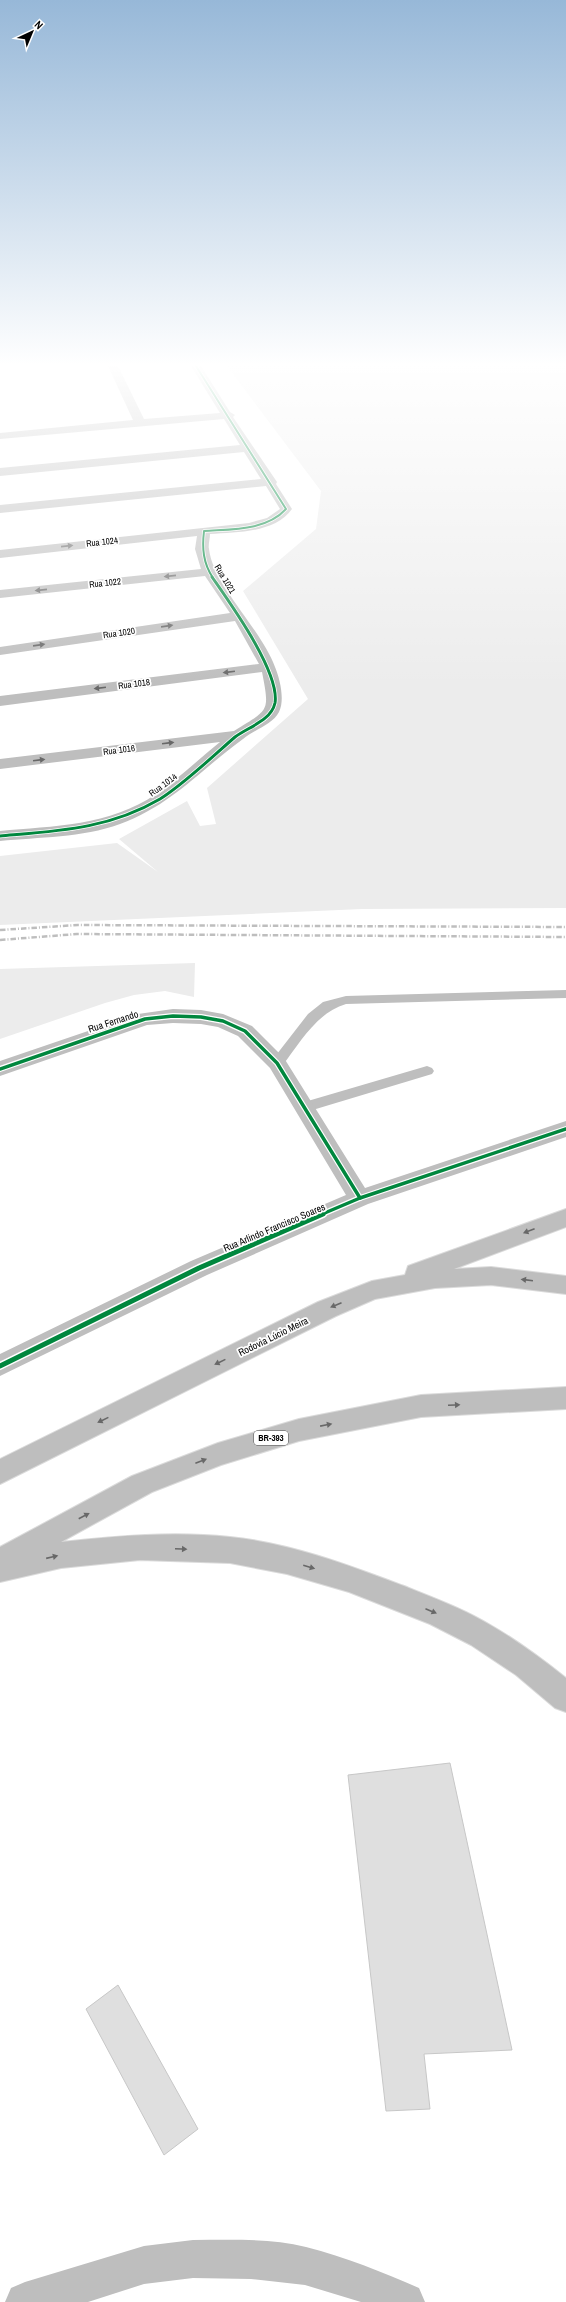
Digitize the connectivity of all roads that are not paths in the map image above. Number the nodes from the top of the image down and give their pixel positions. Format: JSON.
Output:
{"nodes":[{"id":1,"x":265,"y":473,"type":"edge"},
{"id":2,"x":271,"y":482,"type":"junction"},
{"id":3,"x":0,"y":509,"type":"edge"},
{"id":4,"x":204,"y":531,"type":"junction"},
{"id":5,"x":0,"y":554,"type":"edge"},
{"id":6,"x":209,"y":572,"type":"junction"},
{"id":7,"x":0,"y":594,"type":"edge"},
{"id":8,"x":239,"y":616,"type":"junction"},
{"id":9,"x":0,"y":651,"type":"edge"},
{"id":10,"x":268,"y":667,"type":"junction"},
{"id":11,"x":0,"y":701,"type":"edge"},
{"id":12,"x":238,"y":735,"type":"junction"},
{"id":13,"x":0,"y":764,"type":"edge"},
{"id":14,"x":0,"y":836,"type":"edge"},
{"id":15,"x":566,"y":994,"type":"edge"},
{"id":16,"x":277,"y":1063,"type":"junction"},
{"id":17,"x":0,"y":1069,"type":"edge"},
{"id":18,"x":427,"y":1071,"type":"dead end"},
{"id":19,"x":306,"y":1107,"type":"junction"},
{"id":20,"x":566,"y":1129,"type":"edge"},
{"id":21,"x":360,"y":1198,"type":"junction"},
{"id":22,"x":566,"y":1218,"type":"edge"},
{"id":23,"x":566,"y":1286,"type":"edge"},
{"id":24,"x":372,"y":1290,"type":"junction"},
{"id":25,"x":0,"y":1366,"type":"edge"},
{"id":26,"x":566,"y":1398,"type":"edge"},
{"id":27,"x":6,"y":1467,"type":"edge"},
{"id":28,"x":0,"y":1561,"type":"edge"},
{"id":29,"x":0,"y":1569,"type":"edge"},
{"id":30,"x":566,"y":1697,"type":"edge"},
{"id":31,"x":26,"y":2302,"type":"edge"},
{"id":32,"x":405,"y":2302,"type":"edge"}],
"edges":[{"from":1,"to":2,"type":"main road"},
{"from":2,"to":3,"type":"main road"},
{"from":2,"to":4,"type":"main road"},
{"from":5,"to":4,"type":"main road","name":"Rua 1024","one_way":true},
{"from":4,"to":6,"type":"main road","name":"Rua 1021"},
{"from":6,"to":7,"type":"main road","name":"Rua 1022","one_way":true},
{"from":6,"to":8,"type":"main road","name":"Rua 1021"},
{"from":9,"to":8,"type":"main road","name":"Rua 1020","one_way":true},
{"from":8,"to":10,"type":"main road","name":"Rua 1021"},
{"from":10,"to":11,"type":"main road","name":"Rua 1018","one_way":true},
{"from":10,"to":12,"type":"main road","name":"Rua 1014"},
{"from":13,"to":12,"type":"main road","name":"Rua 1016","one_way":true},
{"from":12,"to":14,"type":"main road","name":"Rua 1014"},
{"from":15,"to":16,"type":"lane"},
{"from":16,"to":17,"type":"main road","name":"Rua Fernando"},
{"from":16,"to":19,"type":"main road","name":"Rua Fernando"},
{"from":18,"to":19,"type":"lane"},
{"from":19,"to":21,"type":"main road","name":"Rua Fernando"},
{"from":20,"to":21,"type":"main road","name":"Rua Arlindo Francisco Soares"},
{"from":21,"to":25,"type":"main road","name":"Rua Arlindo Francisco Soares"},
{"from":22,"to":24,"type":"main road","one_way":true},
{"from":23,"to":24,"type":"main road","name":"Rodovia Lúcio Meira","one_way":true},
{"from":24,"to":27,"type":"main road","name":"Rodovia Lúcio Meira","one_way":true},
{"from":28,"to":26,"type":"main road","number":"BR-393","one_way":true},
{"from":29,"to":30,"type":"main road","one_way":true},
{"from":31,"to":32,"type":"main road"}]}
